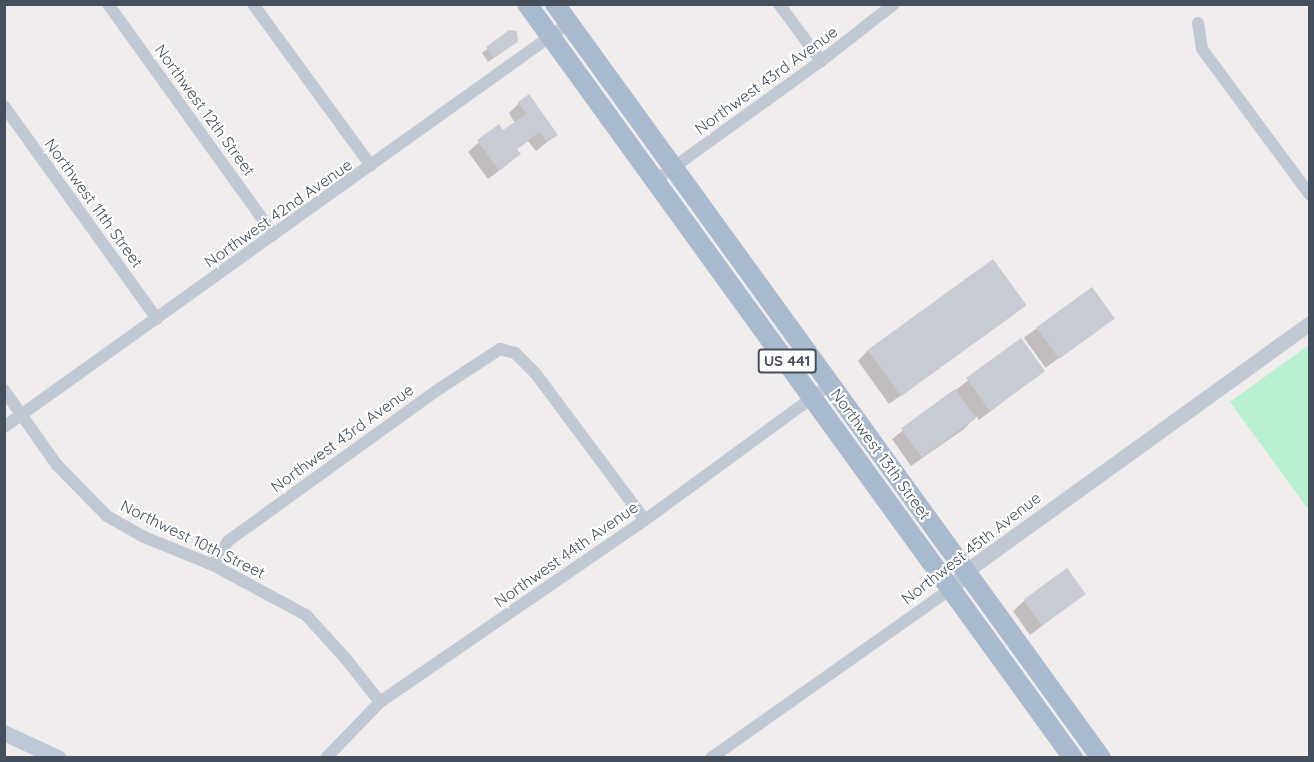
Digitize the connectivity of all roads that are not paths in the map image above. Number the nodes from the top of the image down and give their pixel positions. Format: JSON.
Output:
{"nodes":[{"id":1,"x":108,"y":4,"type":"edge"},
{"id":2,"x":253,"y":4,"type":"edge"},
{"id":3,"x":527,"y":4,"type":"edge"},
{"id":4,"x":555,"y":4,"type":"edge"},
{"id":5,"x":779,"y":4,"type":"edge"},
{"id":6,"x":894,"y":4,"type":"edge"},
{"id":7,"x":1198,"y":22,"type":"dead end"},
{"id":8,"x":569,"y":23,"type":"junction"},
{"id":9,"x":550,"y":36,"type":"junction"},
{"id":10,"x":821,"y":61,"type":"junction"},
{"id":11,"x":4,"y":106,"type":"edge"},
{"id":12,"x":371,"y":166,"type":"junction"},
{"id":13,"x":674,"y":167,"type":"junction"},
{"id":14,"x":656,"y":180,"type":"junction"},
{"id":15,"x":1310,"y":195,"type":"edge"},
{"id":16,"x":274,"y":235,"type":"junction"},
{"id":17,"x":157,"y":319,"type":"junction"},
{"id":18,"x":1310,"y":323,"type":"edge"},
{"id":19,"x":831,"y":384,"type":"junction"},
{"id":20,"x":4,"y":390,"type":"edge"},
{"id":21,"x":813,"y":397,"type":"junction"},
{"id":22,"x":22,"y":415,"type":"junction"},
{"id":23,"x":4,"y":427,"type":"edge"},
{"id":24,"x":645,"y":520,"type":"junction"},
{"id":25,"x":213,"y":565,"type":"junction"},
{"id":26,"x":966,"y":571,"type":"junction"},
{"id":27,"x":951,"y":589,"type":"junction"},
{"id":28,"x":380,"y":702,"type":"junction"},
{"id":29,"x":4,"y":733,"type":"edge"},
{"id":30,"x":1070,"y":754,"type":"edge"},
{"id":31,"x":58,"y":758,"type":"edge"},
{"id":32,"x":326,"y":758,"type":"edge"},
{"id":33,"x":711,"y":758,"type":"edge"},
{"id":34,"x":1086,"y":758,"type":"edge"},
{"id":35,"x":1101,"y":758,"type":"edge"}],
"edges":[{"from":1,"to":16,"type":"street","name":"Northwest 12th Street"},
{"from":2,"to":12,"type":"street"},
{"from":3,"to":9,"type":"main road","name":"Northwest 13th Street","number":"US 441"},
{"from":4,"to":8,"type":"main road","name":"Northwest 13th Street","number":"US 441"},
{"from":5,"to":10,"type":"street"},
{"from":6,"to":10,"type":"street","name":"Northwest 43rd Avenue"},
{"from":7,"to":15,"type":"street"},
{"from":8,"to":9,"type":"street","name":"Northwest 42nd Avenue"},
{"from":8,"to":13,"type":"main road","name":"Northwest 13th Street","number":"US 441"},
{"from":9,"to":12,"type":"street","name":"Northwest 42nd Avenue"},
{"from":9,"to":14,"type":"main road","name":"Northwest 13th Street","number":"US 441"},
{"from":10,"to":13,"type":"street","name":"Northwest 43rd Avenue"},
{"from":11,"to":17,"type":"street","name":"Northwest 11th Street"},
{"from":12,"to":16,"type":"street","name":"Northwest 42nd Avenue"},
{"from":13,"to":14,"type":"street","name":"Northwest 43rd Avenue"},
{"from":13,"to":19,"type":"main road","name":"Northwest 13th Street","number":"US 441"},
{"from":14,"to":21,"type":"main road","name":"Northwest 13th Street","number":"US 441"},
{"from":16,"to":17,"type":"street","name":"Northwest 42nd Avenue"},
{"from":17,"to":22,"type":"street","name":"Northwest 42nd Avenue"},
{"from":18,"to":26,"type":"street","name":"Northwest 45th Avenue"},
{"from":19,"to":21,"type":"street","name":"Northwest 44th Avenue"},
{"from":19,"to":26,"type":"main road","name":"Northwest 13th Street","number":"US 441"},
{"from":20,"to":22,"type":"street","name":"Northwest 10th Street"},
{"from":21,"to":24,"type":"street","name":"Northwest 44th Avenue"},
{"from":21,"to":27,"type":"main road","name":"Northwest 13th Street","number":"US 441"},
{"from":22,"to":23,"type":"street","name":"Northwest 42nd Avenue"},
{"from":22,"to":25,"type":"street","name":"Northwest 10th Street"},
{"from":24,"to":25,"type":"street","name":"Northwest 43rd Avenue"},
{"from":24,"to":28,"type":"street","name":"Northwest 44th Avenue"},
{"from":25,"to":28,"type":"street","name":"Northwest 10th Street"},
{"from":26,"to":27,"type":"street","name":"Northwest 45th Avenue"},
{"from":26,"to":35,"type":"main road","name":"Northwest 13th Street","number":"US 441"},
{"from":27,"to":30,"type":"main road","name":"Northwest 13th Street","number":"US 441"},
{"from":27,"to":33,"type":"street","name":"Northwest 45th Avenue"},
{"from":28,"to":32,"type":"street","name":"Northwest 44th Avenue"},
{"from":29,"to":31,"type":"main road"},
{"from":30,"to":34,"type":"main road"}]}
